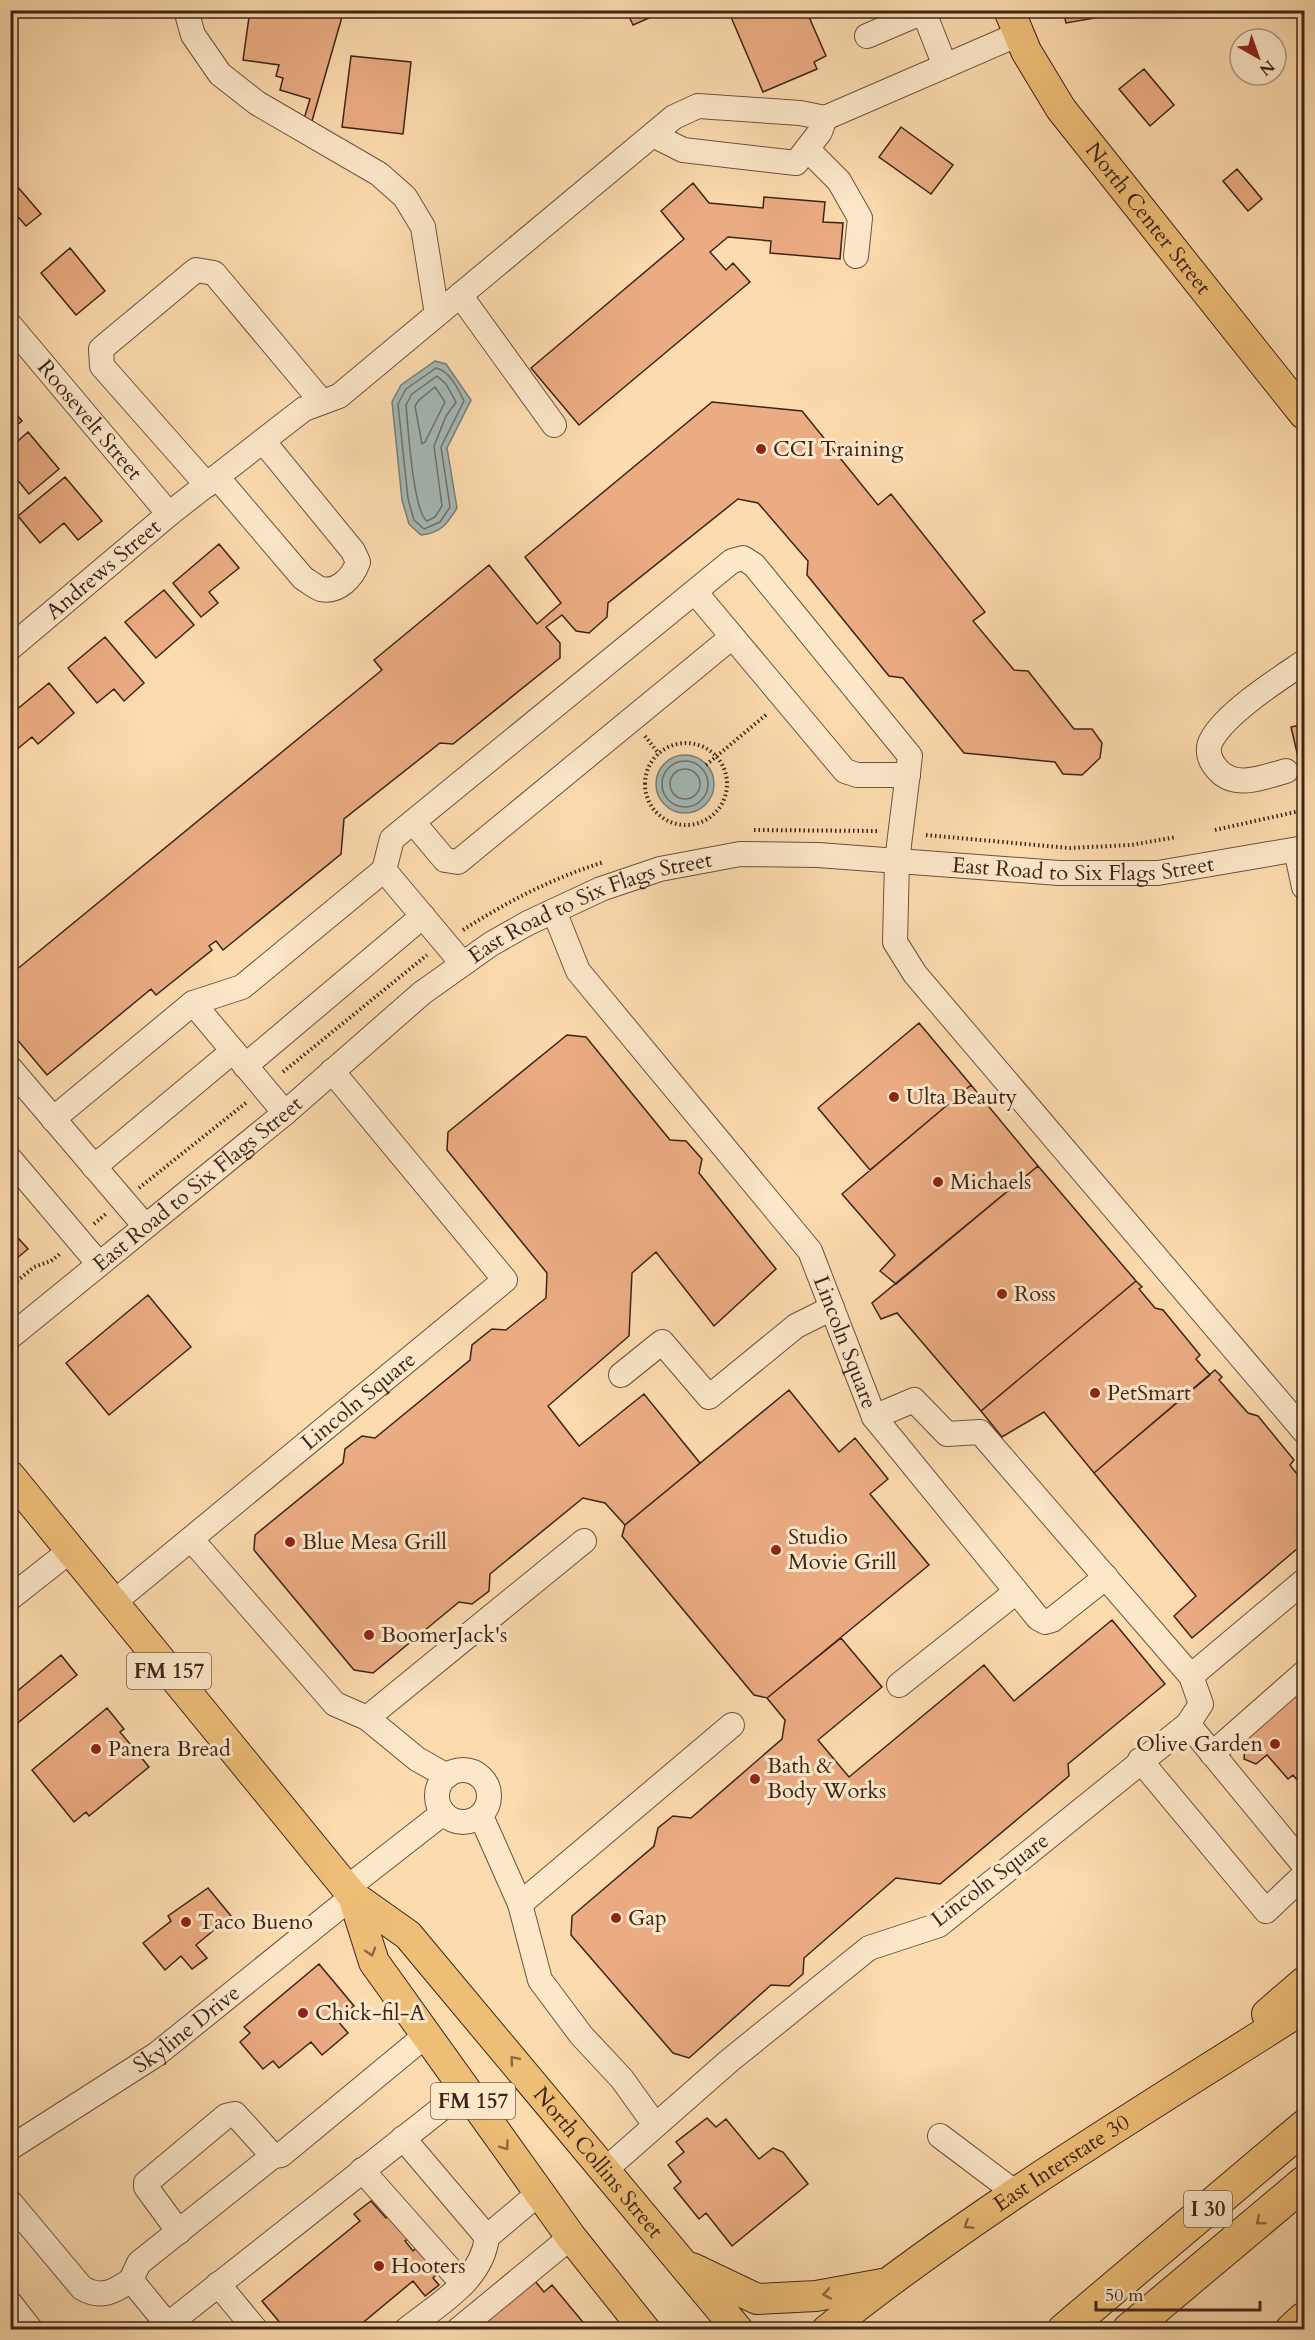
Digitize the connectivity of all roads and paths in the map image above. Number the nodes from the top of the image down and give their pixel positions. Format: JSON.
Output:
{"nodes":[{"id":1,"x":186,"y":10,"type":"edge"},
{"id":2,"x":923,"y":11,"type":"edge"},
{"id":3,"x":1014,"y":22,"type":"edge"},
{"id":4,"x":867,"y":36,"type":"dead end"},
{"id":5,"x":945,"y":66,"type":"junction"},
{"id":6,"x":825,"y":118,"type":"junction"},
{"id":7,"x":653,"y":135,"type":"junction"},
{"id":8,"x":807,"y":149,"type":"junction"},
{"id":9,"x":856,"y":256,"type":"dead end"},
{"id":10,"x":460,"y":295,"type":"junction"},
{"id":11,"x":437,"y":314,"type":"junction"},
{"id":12,"x":10,"y":325,"type":"edge"},
{"id":13,"x":322,"y":402,"type":"junction"},
{"id":14,"x":1305,"y":414,"type":"edge"},
{"id":15,"x":554,"y":425,"type":"dead end"},
{"id":16,"x":263,"y":441,"type":"junction"},
{"id":17,"x":212,"y":481,"type":"junction"},
{"id":18,"x":169,"y":514,"type":"junction"},
{"id":19,"x":695,"y":592,"type":"junction"},
{"id":20,"x":732,"y":637,"type":"junction"},
{"id":21,"x":10,"y":648,"type":"edge"},
{"id":22,"x":1305,"y":662,"type":"edge"},
{"id":23,"x":773,"y":710,"type":"dead end"},
{"id":24,"x":644,"y":735,"type":"dead end"},
{"id":25,"x":659,"y":754,"type":"junction"},
{"id":26,"x":716,"y":756,"type":"junction"},
{"id":27,"x":706,"y":765,"type":"dead end"},
{"id":28,"x":1286,"y":771,"type":"dead end"},
{"id":29,"x":908,"y":775,"type":"junction"},
{"id":30,"x":1305,"y":810,"type":"edge"},
{"id":31,"x":413,"y":822,"type":"junction"},
{"id":32,"x":1215,"y":830,"type":"dead end"},
{"id":33,"x":926,"y":835,"type":"dead end"},
{"id":34,"x":1176,"y":837,"type":"dead end"},
{"id":35,"x":1300,"y":849,"type":"edge"},
{"id":36,"x":897,"y":861,"type":"junction"},
{"id":37,"x":384,"y":870,"type":"junction"},
{"id":38,"x":1305,"y":887,"type":"edge"},
{"id":39,"x":554,"y":911,"type":"junction"},
{"id":40,"x":423,"y":916,"type":"junction"},
{"id":41,"x":428,"y":954,"type":"dead end"},
{"id":42,"x":462,"y":963,"type":"junction"},
{"id":43,"x":193,"y":1004,"type":"junction"},
{"id":44,"x":239,"y":1058,"type":"junction"},
{"id":45,"x":10,"y":1068,"type":"edge"},
{"id":46,"x":332,"y":1071,"type":"junction"},
{"id":47,"x":283,"y":1072,"type":"dead end"},
{"id":48,"x":247,"y":1102,"type":"dead end"},
{"id":49,"x":285,"y":1113,"type":"junction"},
{"id":50,"x":53,"y":1119,"type":"junction"},
{"id":51,"x":10,"y":1159,"type":"edge"},
{"id":52,"x":94,"y":1167,"type":"junction"},
{"id":53,"x":138,"y":1188,"type":"dead end"},
{"id":54,"x":108,"y":1212,"type":"dead end"},
{"id":55,"x":145,"y":1226,"type":"junction"},
{"id":56,"x":87,"y":1230,"type":"dead end"},
{"id":57,"x":63,"y":1251,"type":"dead end"},
{"id":58,"x":99,"y":1264,"type":"junction"},
{"id":59,"x":10,"y":1287,"type":"edge"},
{"id":60,"x":832,"y":1308,"type":"junction"},
{"id":61,"x":10,"y":1337,"type":"edge"},
{"id":62,"x":621,"y":1375,"type":"dead end"},
{"id":63,"x":874,"y":1417,"type":"junction"},
{"id":64,"x":1305,"y":1431,"type":"edge"},
{"id":65,"x":10,"y":1476,"type":"edge"},
{"id":66,"x":192,"y":1539,"type":"junction"},
{"id":67,"x":584,"y":1541,"type":"dead end"},
{"id":68,"x":71,"y":1550,"type":"junction"},
{"id":69,"x":1106,"y":1577,"type":"junction"},
{"id":70,"x":1305,"y":1581,"type":"edge"},
{"id":71,"x":1016,"y":1592,"type":"junction"},
{"id":72,"x":10,"y":1598,"type":"edge"},
{"id":73,"x":113,"y":1603,"type":"junction"},
{"id":74,"x":1305,"y":1672,"type":"edge"},
{"id":75,"x":1191,"y":1676,"type":"junction"},
{"id":76,"x":899,"y":1685,"type":"dead end"},
{"id":77,"x":367,"y":1718,"type":"junction"},
{"id":78,"x":1188,"y":1724,"type":"junction"},
{"id":79,"x":732,"y":1725,"type":"dead end"},
{"id":80,"x":1212,"y":1754,"type":"junction"},
{"id":81,"x":1140,"y":1760,"type":"junction"},
{"id":82,"x":447,"y":1776,"type":"junction"},
{"id":83,"x":443,"y":1813,"type":"junction"},
{"id":84,"x":481,"y":1816,"type":"junction"},
{"id":85,"x":1305,"y":1865,"type":"edge"},
{"id":86,"x":1305,"y":1875,"type":"edge"},
{"id":87,"x":350,"y":1892,"type":"junction"},
{"id":88,"x":520,"y":1904,"type":"junction"},
{"id":89,"x":1305,"y":1982,"type":"edge"},
{"id":90,"x":1305,"y":2008,"type":"edge"},
{"id":91,"x":425,"y":2036,"type":"junction"},
{"id":92,"x":1185,"y":2085,"type":"junction"},
{"id":93,"x":465,"y":2090,"type":"junction"},
{"id":94,"x":1305,"y":2112,"type":"edge"},
{"id":95,"x":655,"y":2125,"type":"junction"},
{"id":96,"x":1305,"y":2127,"type":"edge"},
{"id":97,"x":940,"y":2136,"type":"dead end"},
{"id":98,"x":403,"y":2138,"type":"junction"},
{"id":99,"x":10,"y":2148,"type":"edge"},
{"id":100,"x":273,"y":2156,"type":"junction"},
{"id":101,"x":362,"y":2170,"type":"junction"},
{"id":102,"x":605,"y":2170,"type":"junction"},
{"id":103,"x":1305,"y":2183,"type":"edge"},
{"id":104,"x":539,"y":2193,"type":"junction"},
{"id":105,"x":1017,"y":2194,"type":"junction"},
{"id":106,"x":10,"y":2202,"type":"edge"},
{"id":107,"x":179,"y":2232,"type":"junction"},
{"id":108,"x":487,"y":2237,"type":"junction"},
{"id":109,"x":571,"y":2237,"type":"junction"},
{"id":110,"x":686,"y":2266,"type":"junction"},
{"id":111,"x":131,"y":2280,"type":"junction"},
{"id":112,"x":885,"y":2283,"type":"junction"},
{"id":113,"x":218,"y":2284,"type":"junction"},
{"id":114,"x":463,"y":2284,"type":"junction"},
{"id":115,"x":1112,"y":2290,"type":"junction"},
{"id":116,"x":10,"y":2303,"type":"edge"},
{"id":117,"x":1305,"y":2319,"type":"edge"},
{"id":118,"x":167,"y":2328,"type":"edge"},
{"id":119,"x":641,"y":2328,"type":"edge"},
{"id":120,"x":32,"y":2330,"type":"edge"},
{"id":121,"x":256,"y":2330,"type":"edge"},
{"id":122,"x":406,"y":2330,"type":"edge"},
{"id":123,"x":458,"y":2330,"type":"edge"},
{"id":124,"x":738,"y":2330,"type":"edge"},
{"id":125,"x":768,"y":2330,"type":"edge"},
{"id":126,"x":779,"y":2330,"type":"edge"},
{"id":127,"x":827,"y":2330,"type":"edge"},
{"id":128,"x":860,"y":2330,"type":"edge"},
{"id":129,"x":1064,"y":2330,"type":"edge"},
{"id":130,"x":1129,"y":2330,"type":"edge"},
{"id":131,"x":1292,"y":2330,"type":"edge"}],
"edges":[{"from":1,"to":11,"type":"street"},
{"from":2,"to":4,"type":"street"},
{"from":2,"to":5,"type":"street"},
{"from":3,"to":5,"type":"street"},
{"from":3,"to":14,"type":"main road","name":"North Center Street"},
{"from":5,"to":6,"type":"street"},
{"from":6,"to":7,"type":"street","name":"Andrews Street"},
{"from":6,"to":8,"type":"street"},
{"from":7,"to":8,"type":"street"},
{"from":7,"to":10,"type":"street","name":"Andrews Street"},
{"from":8,"to":9,"type":"street"},
{"from":10,"to":11,"type":"street","name":"Andrews Street"},
{"from":10,"to":15,"type":"street"},
{"from":11,"to":13,"type":"street","name":"Andrews Street"},
{"from":12,"to":18,"type":"street","name":"Roosevelt Street"},
{"from":13,"to":16,"type":"street","name":"Andrews Street"},
{"from":13,"to":17,"type":"street"},
{"from":16,"to":17,"type":"street","name":"Andrews Street"},
{"from":16,"to":17,"type":"street"},
{"from":17,"to":18,"type":"street","name":"Andrews Street"},
{"from":18,"to":21,"type":"street","name":"Andrews Street"},
{"from":19,"to":20,"type":"street"},
{"from":19,"to":29,"type":"street"},
{"from":19,"to":31,"type":"street"},
{"from":20,"to":29,"type":"street"},
{"from":20,"to":31,"type":"street"},
{"from":22,"to":28,"type":"street"},
{"from":23,"to":26,"type":"path"},
{"from":24,"to":25,"type":"path"},
{"from":25,"to":26,"type":"path"},
{"from":25,"to":26,"type":"path"},
{"from":26,"to":27,"type":"path"},
{"from":29,"to":36,"type":"street"},
{"from":30,"to":32,"type":"path"},
{"from":31,"to":37,"type":"street"},
{"from":33,"to":34,"type":"path"},
{"from":35,"to":36,"type":"street","name":"East Road to Six Flags Street"},
{"from":35,"to":38,"type":"street"},
{"from":36,"to":39,"type":"street","name":"East Road to Six Flags Street"},
{"from":36,"to":64,"type":"street"},
{"from":37,"to":40,"type":"street"},
{"from":37,"to":43,"type":"street"},
{"from":39,"to":42,"type":"street","name":"East Road to Six Flags Street"},
{"from":39,"to":60,"type":"street","name":"Lincoln Square"},
{"from":40,"to":42,"type":"street"},
{"from":40,"to":44,"type":"street"},
{"from":41,"to":47,"type":"path"},
{"from":42,"to":46,"type":"street","name":"East Road to Six Flags Street"},
{"from":43,"to":44,"type":"street"},
{"from":43,"to":50,"type":"street"},
{"from":44,"to":49,"type":"street"},
{"from":44,"to":52,"type":"street"},
{"from":45,"to":50,"type":"street"},
{"from":46,"to":49,"type":"street","name":"East Road to Six Flags Street"},
{"from":46,"to":66,"type":"street","name":"Lincoln Square"},
{"from":48,"to":53,"type":"path"},
{"from":49,"to":55,"type":"street","name":"East Road to Six Flags Street"},
{"from":50,"to":52,"type":"street"},
{"from":51,"to":58,"type":"street"},
{"from":52,"to":55,"type":"street"},
{"from":54,"to":56,"type":"path"},
{"from":55,"to":58,"type":"street","name":"East Road to Six Flags Street"},
{"from":57,"to":59,"type":"path"},
{"from":58,"to":61,"type":"street","name":"East Road to Six Flags Street"},
{"from":60,"to":62,"type":"street"},
{"from":60,"to":63,"type":"street","name":"Lincoln Square"},
{"from":63,"to":69,"type":"street","name":"Lincoln Square"},
{"from":63,"to":71,"type":"street"},
{"from":65,"to":68,"type":"main road","name":"North Collins Street","number":"FM 157"},
{"from":66,"to":73,"type":"street","name":"Lincoln Square"},
{"from":66,"to":77,"type":"street"},
{"from":67,"to":77,"type":"street"},
{"from":68,"to":72,"type":"street"},
{"from":68,"to":73,"type":"main road","name":"North Collins Street","number":"FM 157"},
{"from":69,"to":71,"type":"street"},
{"from":69,"to":75,"type":"street","name":"Lincoln Square"},
{"from":70,"to":75,"type":"street"},
{"from":71,"to":76,"type":"street"},
{"from":73,"to":87,"type":"main road","name":"North Collins Street","number":"FM 157"},
{"from":74,"to":80,"type":"street"},
{"from":75,"to":78,"type":"street","name":"Lincoln Square"},
{"from":77,"to":82,"type":"street"},
{"from":78,"to":80,"type":"street"},
{"from":78,"to":81,"type":"street","name":"Lincoln Square"},
{"from":79,"to":88,"type":"street"},
{"from":80,"to":85,"type":"street"},
{"from":81,"to":86,"type":"street"},
{"from":81,"to":95,"type":"street","name":"Lincoln Square"},
{"from":82,"to":83,"type":"street"},
{"from":82,"to":84,"type":"street"},
{"from":83,"to":84,"type":"street"},
{"from":83,"to":87,"type":"street","name":"Skyline Drive"},
{"from":84,"to":88,"type":"street"},
{"from":87,"to":91,"type":"main road","name":"North Collins Street","number":"FM 157","one_way":true},
{"from":87,"to":99,"type":"street","name":"Skyline Drive"},
{"from":102,"to":87,"type":"main road","name":"North Collins Street","number":"FM 157","one_way":true},
{"from":88,"to":95,"type":"street"},
{"from":89,"to":92,"type":"main road"},
{"from":90,"to":92,"type":"main road","name":"East Interstate 30"},
{"from":91,"to":93,"type":"main road","name":"North Collins Street","number":"FM 157"},
{"from":91,"to":100,"type":"street"},
{"from":92,"to":105,"type":"main road","name":"East Interstate 30"},
{"from":93,"to":98,"type":"street"},
{"from":93,"to":104,"type":"main road","name":"North Collins Street","number":"FM 157","one_way":true},
{"from":94,"to":115,"type":"highway"},
{"from":95,"to":102,"type":"street","name":"Lincoln Square"},
{"from":96,"to":115,"type":"highway","number":"I 30"},
{"from":97,"to":105,"type":"street"},
{"from":98,"to":101,"type":"street"},
{"from":98,"to":108,"type":"street"},
{"from":100,"to":107,"type":"street"},
{"from":100,"to":107,"type":"street"},
{"from":101,"to":113,"type":"street"},
{"from":101,"to":114,"type":"street"},
{"from":102,"to":110,"type":"main road","name":"North Collins Street","number":"FM 157"},
{"from":103,"to":130,"type":"highway","number":"I 30","one_way":true},
{"from":104,"to":108,"type":"street"},
{"from":104,"to":109,"type":"main road","name":"North Collins Street","number":"FM 157"},
{"from":105,"to":112,"type":"main road","name":"East Interstate 30","one_way":true},
{"from":106,"to":111,"type":"street"},
{"from":107,"to":111,"type":"street"},
{"from":108,"to":114,"type":"street"},
{"from":109,"to":119,"type":"main road","name":"North Collins Street","number":"FM 157"},
{"from":109,"to":123,"type":"street"},
{"from":112,"to":110,"type":"main road","one_way":true},
{"from":110,"to":124,"type":"main road","name":"North Collins Street","number":"FM 157"},
{"from":111,"to":118,"type":"street"},
{"from":112,"to":127,"type":"main road","name":"East Interstate 30"},
{"from":112,"to":128,"type":"main road"},
{"from":113,"to":118,"type":"street"},
{"from":113,"to":121,"type":"street"},
{"from":114,"to":122,"type":"street"},
{"from":115,"to":129,"type":"highway","number":"I 30"},
{"from":116,"to":120,"type":"street"},
{"from":117,"to":131,"type":"highway"},
{"from":125,"to":126,"type":"path"}]}
